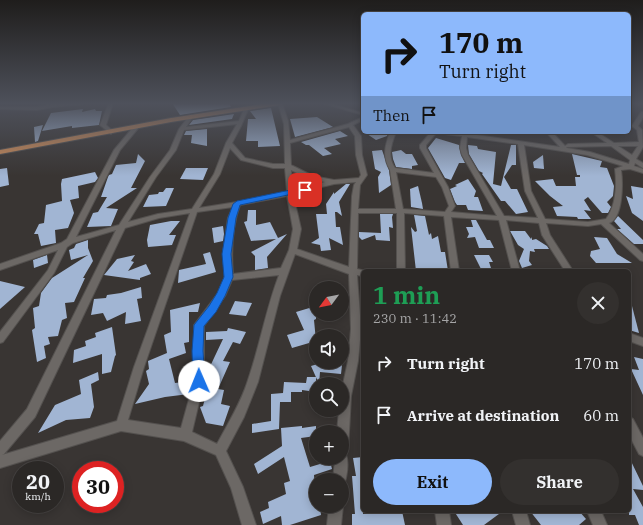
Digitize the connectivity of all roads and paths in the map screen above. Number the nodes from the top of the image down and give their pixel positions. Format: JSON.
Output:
{"nodes":[{"id":1,"x":106,"y":128,"type":"edge"},
{"id":2,"x":130,"y":128,"type":"edge"},
{"id":3,"x":136,"y":128,"type":"edge"},
{"id":4,"x":194,"y":128,"type":"edge"},
{"id":5,"x":238,"y":128,"type":"edge"},
{"id":6,"x":287,"y":128,"type":"edge"},
{"id":7,"x":341,"y":128,"type":"edge"},
{"id":8,"x":352,"y":128,"type":"edge"},
{"id":9,"x":636,"y":128,"type":"edge"},
{"id":10,"x":182,"y":129,"type":"joint"},
{"id":11,"x":111,"y":132,"type":"junction"},
{"id":12,"x":392,"y":134,"type":"edge"},
{"id":13,"x":432,"y":134,"type":"edge"},
{"id":14,"x":454,"y":134,"type":"edge"},
{"id":15,"x":552,"y":134,"type":"edge"},
{"id":16,"x":597,"y":134,"type":"edge"},
{"id":17,"x":465,"y":136,"type":"junction"},
{"id":18,"x":287,"y":142,"type":"junction"},
{"id":19,"x":229,"y":143,"type":"junction"},
{"id":20,"x":520,"y":144,"type":"junction"},
{"id":21,"x":642,"y":144,"type":"edge"},
{"id":22,"x":612,"y":146,"type":"junction"},
{"id":23,"x":564,"y":148,"type":"junction"},
{"id":24,"x":0,"y":152,"type":"edge"},
{"id":25,"x":633,"y":159,"type":"junction"},
{"id":26,"x":288,"y":166,"type":"junction"},
{"id":27,"x":643,"y":166,"type":"edge"},
{"id":28,"x":631,"y":167,"type":"junction"},
{"id":29,"x":393,"y":170,"type":"junction"},
{"id":30,"x":643,"y":171,"type":"edge"},
{"id":31,"x":438,"y":175,"type":"junction"},
{"id":32,"x":359,"y":180,"type":"junction"},
{"id":33,"x":334,"y":182,"type":"junction"},
{"id":34,"x":290,"y":193,"type":"junction"},
{"id":35,"x":237,"y":204,"type":"junction"},
{"id":36,"x":195,"y":209,"type":"junction"},
{"id":37,"x":354,"y":211,"type":"junction"},
{"id":38,"x":400,"y":211,"type":"junction"},
{"id":39,"x":447,"y":214,"type":"junction"},
{"id":40,"x":502,"y":219,"type":"junction"},
{"id":41,"x":542,"y":220,"type":"junction"},
{"id":42,"x":603,"y":222,"type":"junction"},
{"id":43,"x":122,"y":226,"type":"junction"},
{"id":44,"x":67,"y":243,"type":"junction"},
{"id":45,"x":294,"y":250,"type":"junction"},
{"id":46,"x":643,"y":258,"type":"edge"},
{"id":47,"x":0,"y":268,"type":"edge"},
{"id":48,"x":401,"y":269,"type":"edge"},
{"id":49,"x":455,"y":269,"type":"edge"},
{"id":50,"x":515,"y":269,"type":"edge"},
{"id":51,"x":568,"y":269,"type":"edge"},
{"id":52,"x":284,"y":271,"type":"junction"},
{"id":53,"x":353,"y":272,"type":"junction"},
{"id":54,"x":361,"y":273,"type":"edge"},
{"id":55,"x":229,"y":277,"type":"junction"},
{"id":56,"x":0,"y":339,"type":"edge"},
{"id":57,"x":631,"y":339,"type":"edge"},
{"id":58,"x":643,"y":342,"type":"edge"},
{"id":59,"x":121,"y":425,"type":"junction"},
{"id":60,"x":344,"y":425,"type":"edge"},
{"id":61,"x":631,"y":427,"type":"edge"},
{"id":62,"x":185,"y":435,"type":"junction"},
{"id":63,"x":0,"y":450,"type":"edge"},
{"id":64,"x":643,"y":450,"type":"edge"},
{"id":65,"x":220,"y":451,"type":"junction"},
{"id":66,"x":0,"y":462,"type":"edge"},
{"id":67,"x":335,"y":513,"type":"edge"},
{"id":68,"x":442,"y":513,"type":"edge"},
{"id":69,"x":520,"y":513,"type":"edge"},
{"id":70,"x":595,"y":513,"type":"edge"},
{"id":71,"x":249,"y":525,"type":"edge"},
{"id":72,"x":334,"y":525,"type":"edge"},
{"id":73,"x":444,"y":525,"type":"edge"},
{"id":74,"x":523,"y":525,"type":"edge"},
{"id":75,"x":600,"y":525,"type":"edge"}],
"edges":[{"from":1,"to":11,"type":"street"},
{"from":2,"to":11,"type":"highway"},
{"from":3,"to":44,"type":"street"},
{"from":4,"to":10,"type":"street"},
{"from":5,"to":19,"type":"street"},
{"from":6,"to":18,"type":"street"},
{"from":7,"to":18,"type":"street"},
{"from":8,"to":32,"type":"street"},
{"from":9,"to":21,"type":"street"},
{"from":10,"to":43,"type":"street"},
{"from":11,"to":24,"type":"highway"},
{"from":12,"to":29,"type":"street"},
{"from":13,"to":31,"type":"street"},
{"from":14,"to":17,"type":"street"},
{"from":15,"to":23,"type":"street"},
{"from":16,"to":22,"type":"street"},
{"from":17,"to":20,"type":"street"},
{"from":17,"to":40,"type":"street"},
{"from":18,"to":26,"type":"street"},
{"from":19,"to":26,"type":"street"},
{"from":19,"to":36,"type":"street"},
{"from":20,"to":23,"type":"street"},
{"from":20,"to":41,"type":"street"},
{"from":21,"to":22,"type":"street"},
{"from":21,"to":25,"type":"street"},
{"from":22,"to":23,"type":"street"},
{"from":22,"to":25,"type":"street"},
{"from":23,"to":28,"type":"street"},
{"from":25,"to":27,"type":"street"},
{"from":25,"to":28,"type":"street"},
{"from":26,"to":33,"type":"street"},
{"from":26,"to":34,"type":"street"},
{"from":28,"to":30,"type":"street"},
{"from":28,"to":42,"type":"street"},
{"from":29,"to":31,"type":"street"},
{"from":29,"to":38,"type":"street"},
{"from":31,"to":39,"type":"street"},
{"from":32,"to":33,"type":"street"},
{"from":32,"to":37,"type":"street"},
{"from":33,"to":34,"type":"street"},
{"from":34,"to":35,"type":"street"},
{"from":34,"to":45,"type":"street"},
{"from":35,"to":36,"type":"street"},
{"from":35,"to":55,"type":"street"},
{"from":36,"to":43,"type":"street"},
{"from":36,"to":59,"type":"street"},
{"from":37,"to":38,"type":"street"},
{"from":37,"to":53,"type":"street"},
{"from":38,"to":39,"type":"street"},
{"from":38,"to":48,"type":"street"},
{"from":39,"to":40,"type":"street"},
{"from":39,"to":49,"type":"street"},
{"from":40,"to":41,"type":"street"},
{"from":40,"to":50,"type":"street"},
{"from":41,"to":42,"type":"street"},
{"from":41,"to":51,"type":"street"},
{"from":42,"to":46,"type":"street"},
{"from":43,"to":44,"type":"street"},
{"from":43,"to":63,"type":"street"},
{"from":44,"to":47,"type":"street"},
{"from":44,"to":56,"type":"street"},
{"from":45,"to":52,"type":"street"},
{"from":45,"to":53,"type":"street"},
{"from":52,"to":55,"type":"street"},
{"from":52,"to":65,"type":"street"},
{"from":53,"to":54,"type":"street"},
{"from":53,"to":60,"type":"street"},
{"from":55,"to":62,"type":"street"},
{"from":57,"to":58,"type":"street"},
{"from":59,"to":62,"type":"street"},
{"from":59,"to":66,"type":"street"},
{"from":61,"to":64,"type":"street"},
{"from":62,"to":65,"type":"street"},
{"from":65,"to":71,"type":"street"},
{"from":67,"to":72,"type":"street"},
{"from":68,"to":73,"type":"street"},
{"from":69,"to":74,"type":"street"},
{"from":70,"to":75,"type":"street"}]}
